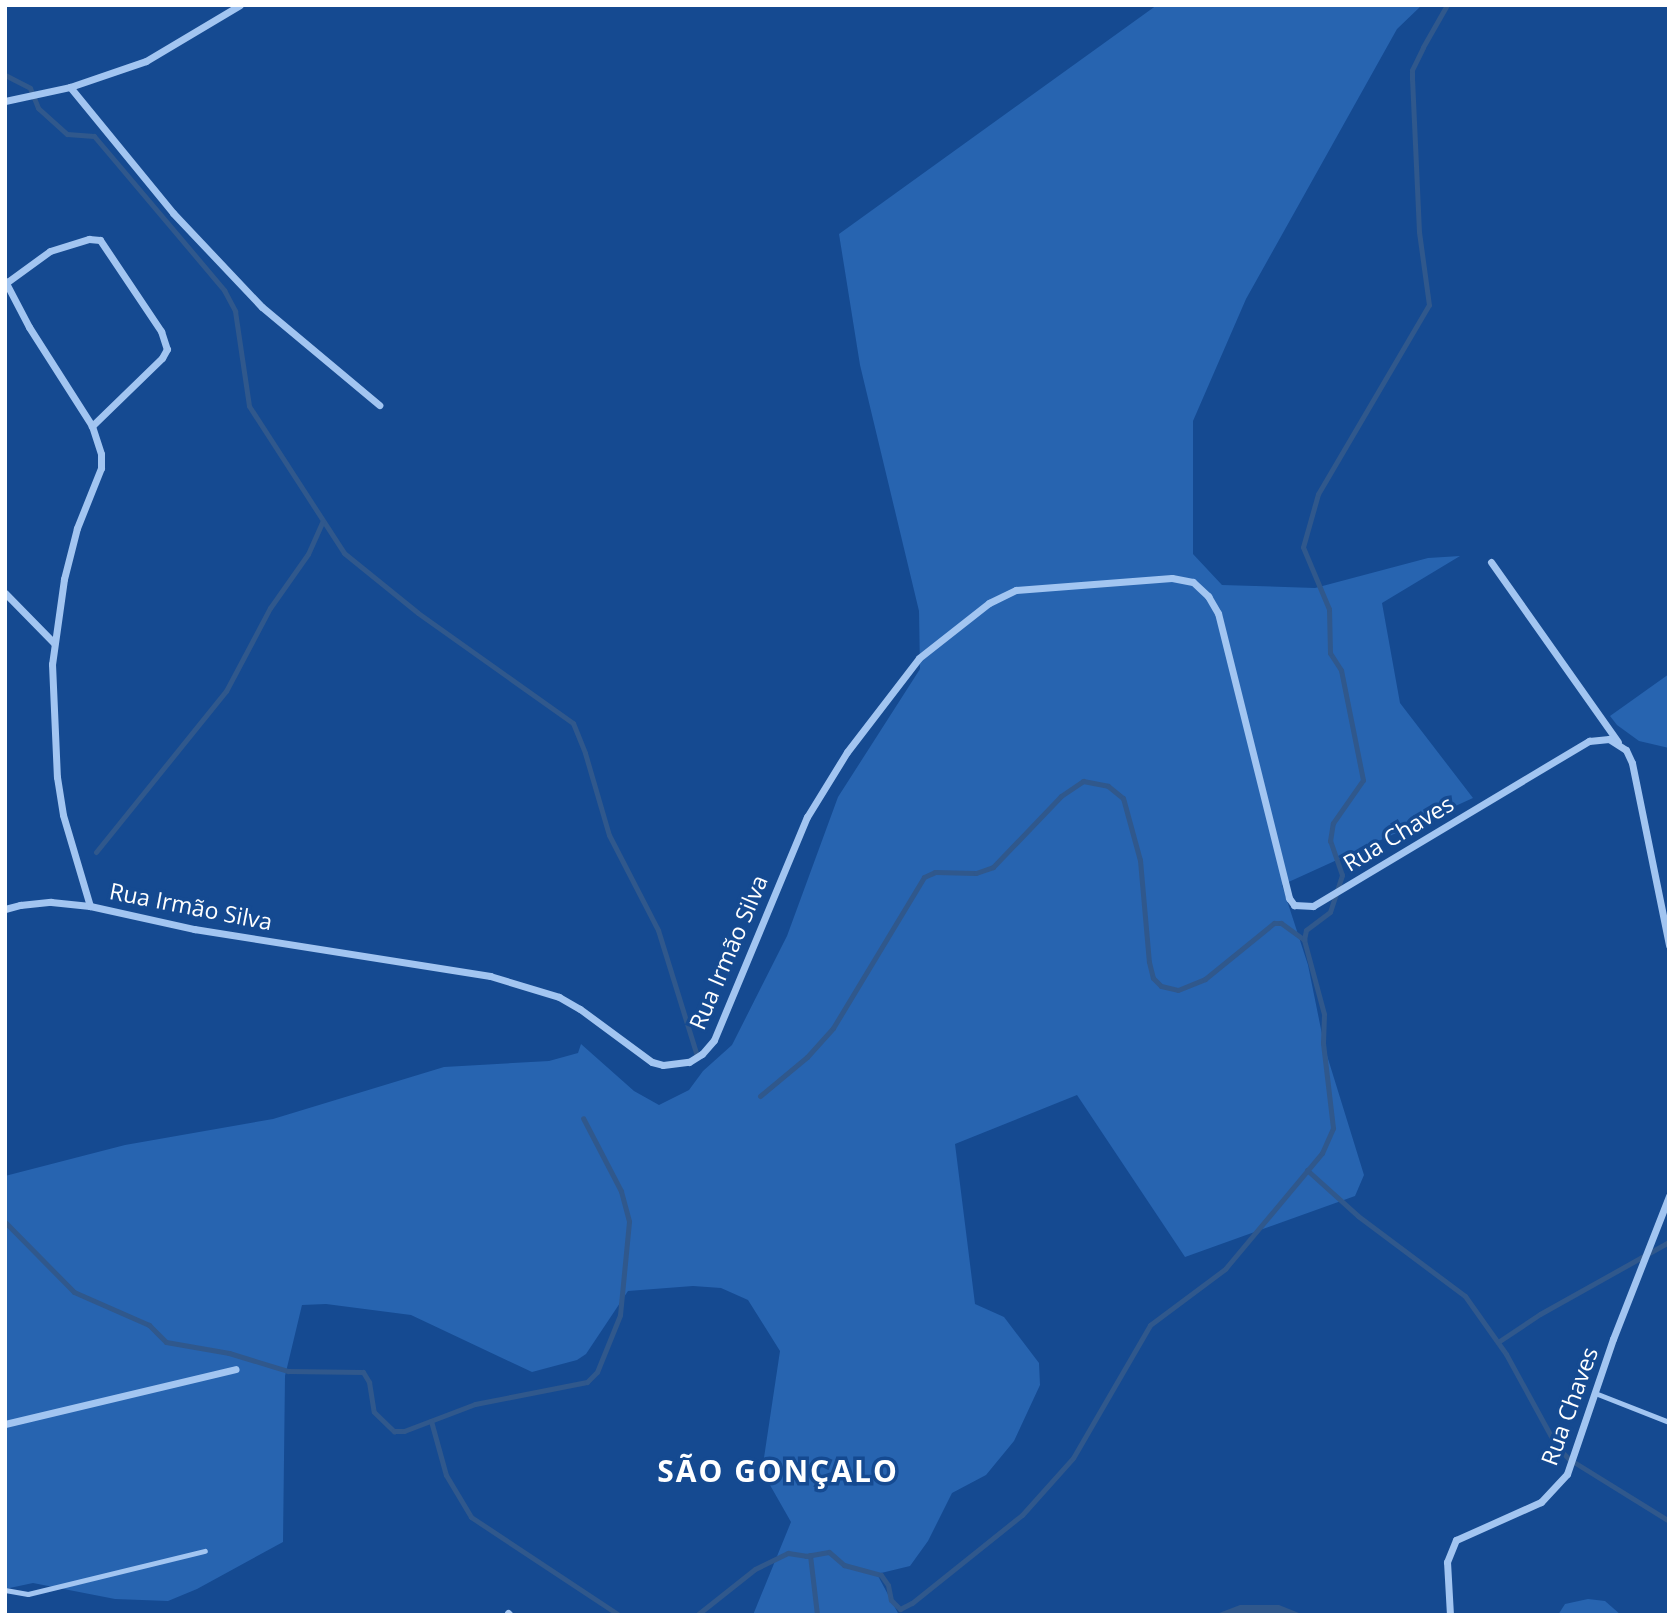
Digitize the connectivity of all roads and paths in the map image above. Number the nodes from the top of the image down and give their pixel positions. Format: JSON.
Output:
{"nodes":[{"id":1,"x":240,"y":5,"type":"edge"},
{"id":2,"x":70,"y":87,"type":"junction"},
{"id":3,"x":5,"y":101,"type":"edge"},
{"id":4,"x":6,"y":282,"type":"edge"},
{"id":5,"x":379,"y":405,"type":"dead end"},
{"id":6,"x":92,"y":426,"type":"junction"},
{"id":7,"x":1491,"y":562,"type":"dead end"},
{"id":8,"x":5,"y":593,"type":"edge"},
{"id":9,"x":1208,"y":596,"type":"joint"},
{"id":10,"x":54,"y":643,"type":"junction"},
{"id":11,"x":1619,"y":743,"type":"junction"},
{"id":12,"x":90,"y":906,"type":"junction"},
{"id":13,"x":5,"y":909,"type":"edge"},
{"id":14,"x":1669,"y":945,"type":"edge"},
{"id":15,"x":1669,"y":1196,"type":"edge"},
{"id":16,"x":236,"y":1370,"type":"dead end"},
{"id":17,"x":1595,"y":1393,"type":"junction"},
{"id":18,"x":1669,"y":1422,"type":"edge"},
{"id":19,"x":5,"y":1424,"type":"edge"},
{"id":20,"x":205,"y":1550,"type":"dead end"},
{"id":21,"x":5,"y":1590,"type":"edge"},
{"id":22,"x":1450,"y":1615,"type":"edge"}],
"edges":[{"from":1,"to":2,"type":"street"},
{"from":2,"to":3,"type":"street"},
{"from":2,"to":5,"type":"street"},
{"from":4,"to":6,"type":"street"},
{"from":4,"to":6,"type":"street"},
{"from":6,"to":10,"type":"street"},
{"from":7,"to":11,"type":"street"},
{"from":8,"to":10,"type":"street"},
{"from":9,"to":11,"type":"street","name":"Rua Chaves"},
{"from":9,"to":12,"type":"street","name":"Rua Irmão Silva"},
{"from":10,"to":12,"type":"street"},
{"from":11,"to":14,"type":"street"},
{"from":12,"to":13,"type":"street","name":"Rua Irmão Silva"},
{"from":15,"to":17,"type":"street","name":"Rua Chaves"},
{"from":16,"to":19,"type":"street"},
{"from":17,"to":18,"type":"lane"},
{"from":17,"to":22,"type":"street","name":"Rua Chaves"},
{"from":20,"to":21,"type":"lane"}]}
